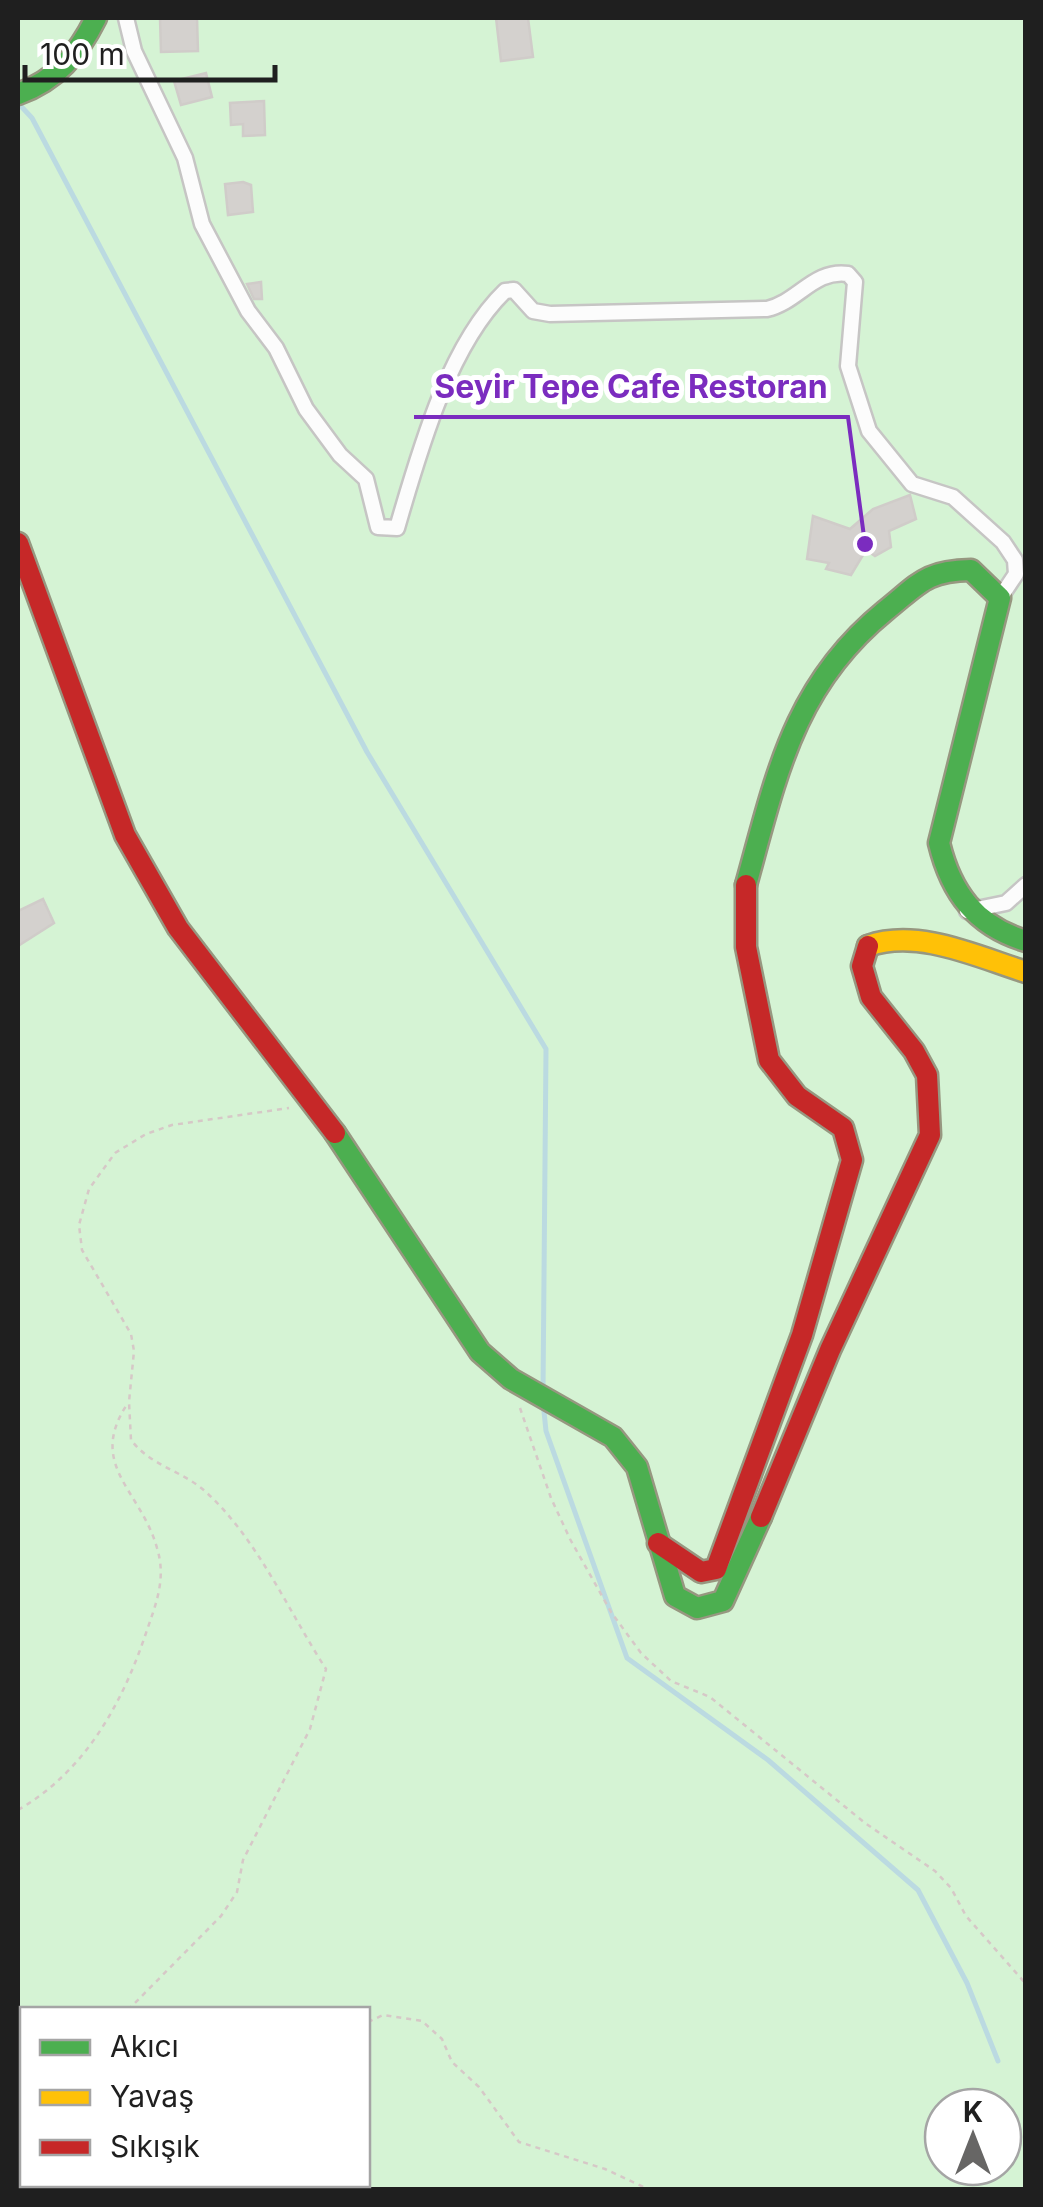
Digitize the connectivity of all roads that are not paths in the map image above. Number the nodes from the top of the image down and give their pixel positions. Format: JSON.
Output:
{"nodes":[{"id":1,"x":96,"y":18,"type":"edge"},
{"id":2,"x":126,"y":18,"type":"edge"},
{"id":3,"x":18,"y":94,"type":"edge"},
{"id":4,"x":18,"y":543,"type":"edge"},
{"id":5,"x":1000,"y":598,"type":"junction"},
{"id":6,"x":1026,"y":886,"type":"edge"},
{"id":7,"x":967,"y":911,"type":"junction"},
{"id":8,"x":1026,"y":941,"type":"edge"},
{"id":9,"x":1026,"y":972,"type":"edge"},
{"id":10,"x":658,"y":1544,"type":"junction"}],
"edges":[{"from":1,"to":3,"type":"street"},
{"from":2,"to":5,"type":"street"},
{"from":4,"to":10,"type":"street"},
{"from":5,"to":7,"type":"street"},
{"from":5,"to":10,"type":"street"},
{"from":6,"to":7,"type":"street"},
{"from":7,"to":8,"type":"street"},
{"from":9,"to":10,"type":"street"}]}
